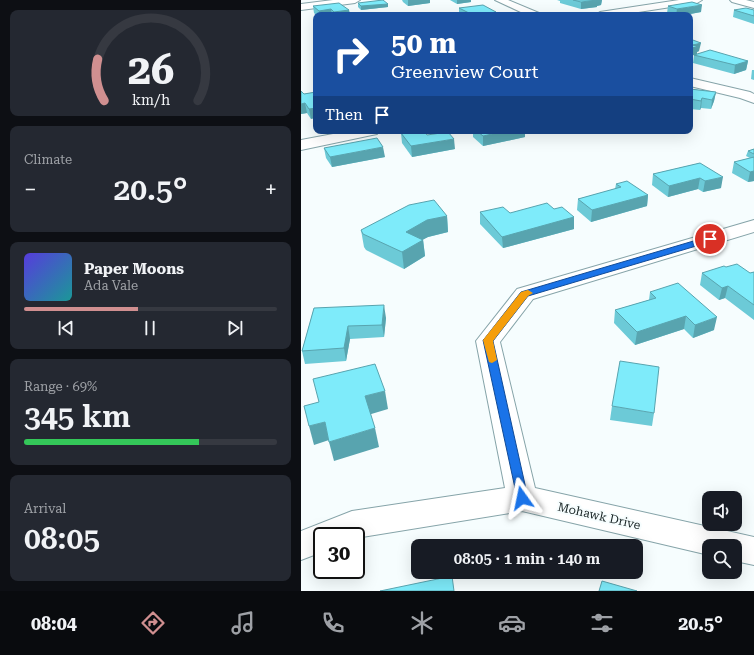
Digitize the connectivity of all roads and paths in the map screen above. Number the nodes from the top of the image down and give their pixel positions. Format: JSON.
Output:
{"nodes":[{"id":1,"x":355,"y":0,"type":"edge"},
{"id":2,"x":500,"y":0,"type":"edge"},
{"id":3,"x":697,"y":0,"type":"edge"},
{"id":4,"x":735,"y":0,"type":"edge"},
{"id":5,"x":754,"y":5,"type":"edge"},
{"id":6,"x":301,"y":7,"type":"edge"},
{"id":7,"x":528,"y":12,"type":"edge"},
{"id":8,"x":619,"y":12,"type":"edge"},
{"id":9,"x":693,"y":83,"type":"edge"},
{"id":10,"x":754,"y":99,"type":"edge"},
{"id":11,"x":357,"y":134,"type":"edge"},
{"id":12,"x":301,"y":145,"type":"edge"},
{"id":13,"x":754,"y":226,"type":"edge"},
{"id":14,"x":522,"y":498,"type":"junction"},
{"id":15,"x":347,"y":527,"type":"edge"},
{"id":16,"x":703,"y":539,"type":"edge"},
{"id":17,"x":313,"y":541,"type":"edge"},
{"id":18,"x":301,"y":546,"type":"edge"},
{"id":19,"x":742,"y":548,"type":"edge"},
{"id":20,"x":754,"y":551,"type":"edge"}],
"edges":[{"from":1,"to":6,"type":"street"},
{"from":2,"to":7,"type":"street"},
{"from":3,"to":8,"type":"street"},
{"from":4,"to":5,"type":"street"},
{"from":9,"to":10,"type":"street"},
{"from":11,"to":12,"type":"street"},
{"from":13,"to":14,"type":"street"},
{"from":14,"to":15,"type":"street","name":"Mohawk Drive"},
{"from":14,"to":16,"type":"street","name":"Mohawk Drive"},
{"from":17,"to":18,"type":"street"},
{"from":19,"to":20,"type":"street","name":"Mohawk Drive"}]}
